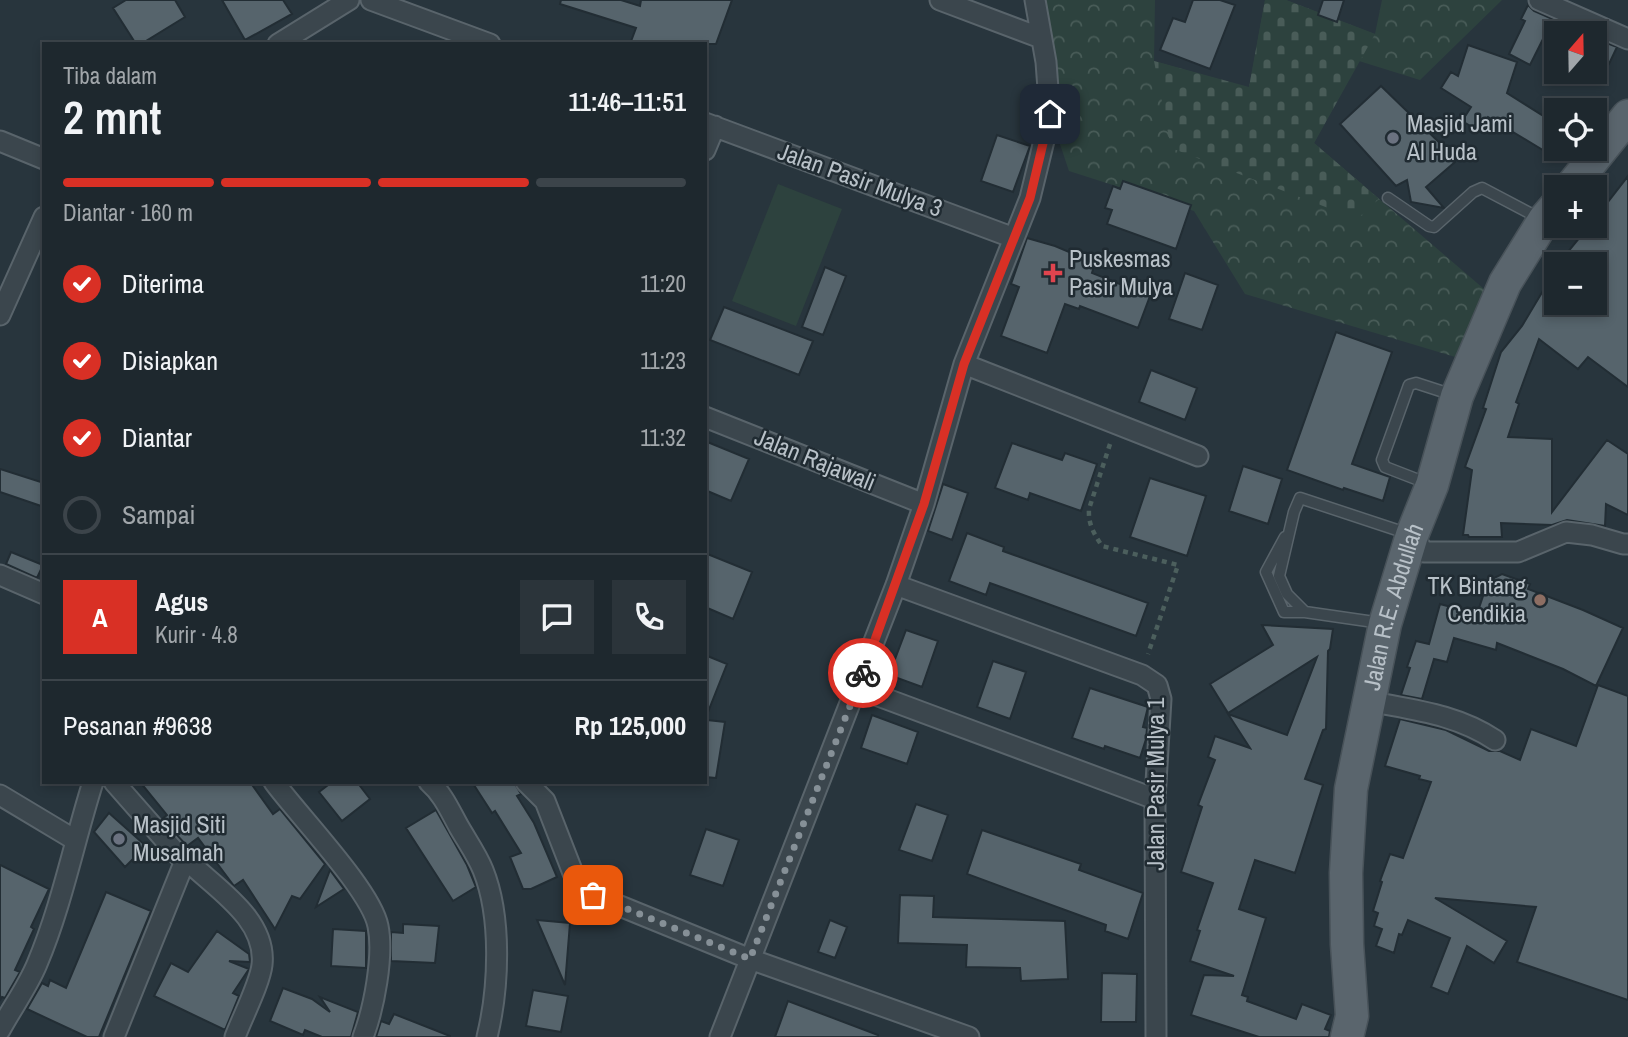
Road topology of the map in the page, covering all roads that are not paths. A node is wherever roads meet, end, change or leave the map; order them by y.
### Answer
1 (349, 0) edge
2 (371, 0) edge
3 (940, 0) edge
4 (1035, 0) edge
5 (1539, 0) edge
6 (1041, 38) junction
7 (1628, 39) edge
8 (281, 42) edge
9 (485, 42) edge
10 (1628, 116) edge
11 (710, 125) edge
12 (0, 141) edge
13 (42, 158) edge
14 (1581, 175) edge
15 (1388, 198) dead end
16 (1544, 211) edge
17 (1544, 222) edge
18 (41, 230) edge
19 (1014, 238) junction
20 (3, 302) edge
21 (964, 364) junction
22 (1457, 396) junction
23 (707, 418) edge
24 (1198, 456) dead end
25 (1432, 485) junction
26 (924, 504) junction
27 (1412, 535) junction
28 (1628, 544) edge
29 (0, 575) edge
30 (896, 585) junction
31 (42, 593) edge
32 (1385, 624) junction
33 (857, 688) junction
34 (1368, 701) junction
35 (1495, 740) dead end
36 (92, 784) edge
37 (116, 784) edge
38 (276, 784) edge
39 (431, 784) edge
40 (528, 784) edge
41 (0, 795) edge
42 (1155, 799) junction
43 (75, 840) junction
44 (186, 864) junction
45 (750, 959) junction
46 (0, 1030) edge
47 (114, 1037) edge
48 (234, 1037) edge
49 (363, 1037) edge
50 (487, 1037) edge
51 (720, 1037) edge
52 (969, 1037) edge
53 (1156, 1037) edge
54 (1347, 1037) edge

1 - 8 street
2 - 9 street
3 - 6 street
4 - 6 street
5 - 7 street
6 - 19 street
10 - 14 main road
11 - 19 street, Jalan Pasir Mulya 3
12 - 13 street
15 - 16 lane
17 - 22 main road, Jalan R.E. Abdullah
18 - 20 street
19 - 21 street
21 - 24 street
21 - 26 street
22 - 25 main road, Jalan R.E. Abdullah
22 - 25 lane
23 - 26 street, Jalan Rajawali
25 - 27 main road, Jalan R.E. Abdullah
26 - 30 street
27 - 28 street
27 - 32 main road, Jalan R.E. Abdullah
27 - 32 lane
29 - 31 street
30 - 33 street
30 - 42 street, Jalan Pasir Mulya 1
32 - 34 main road, Jalan R.E. Abdullah
33 - 42 street
33 - 45 street
34 - 35 street
34 - 54 main road, Jalan R.E. Abdullah
36 - 43 street
37 - 44 street
38 - 49 street
39 - 50 street
40 - 45 street
41 - 43 street
42 - 53 street, Jalan Pasir Mulya 1
43 - 46 street
44 - 47 street
44 - 48 street
45 - 51 street
45 - 52 street

